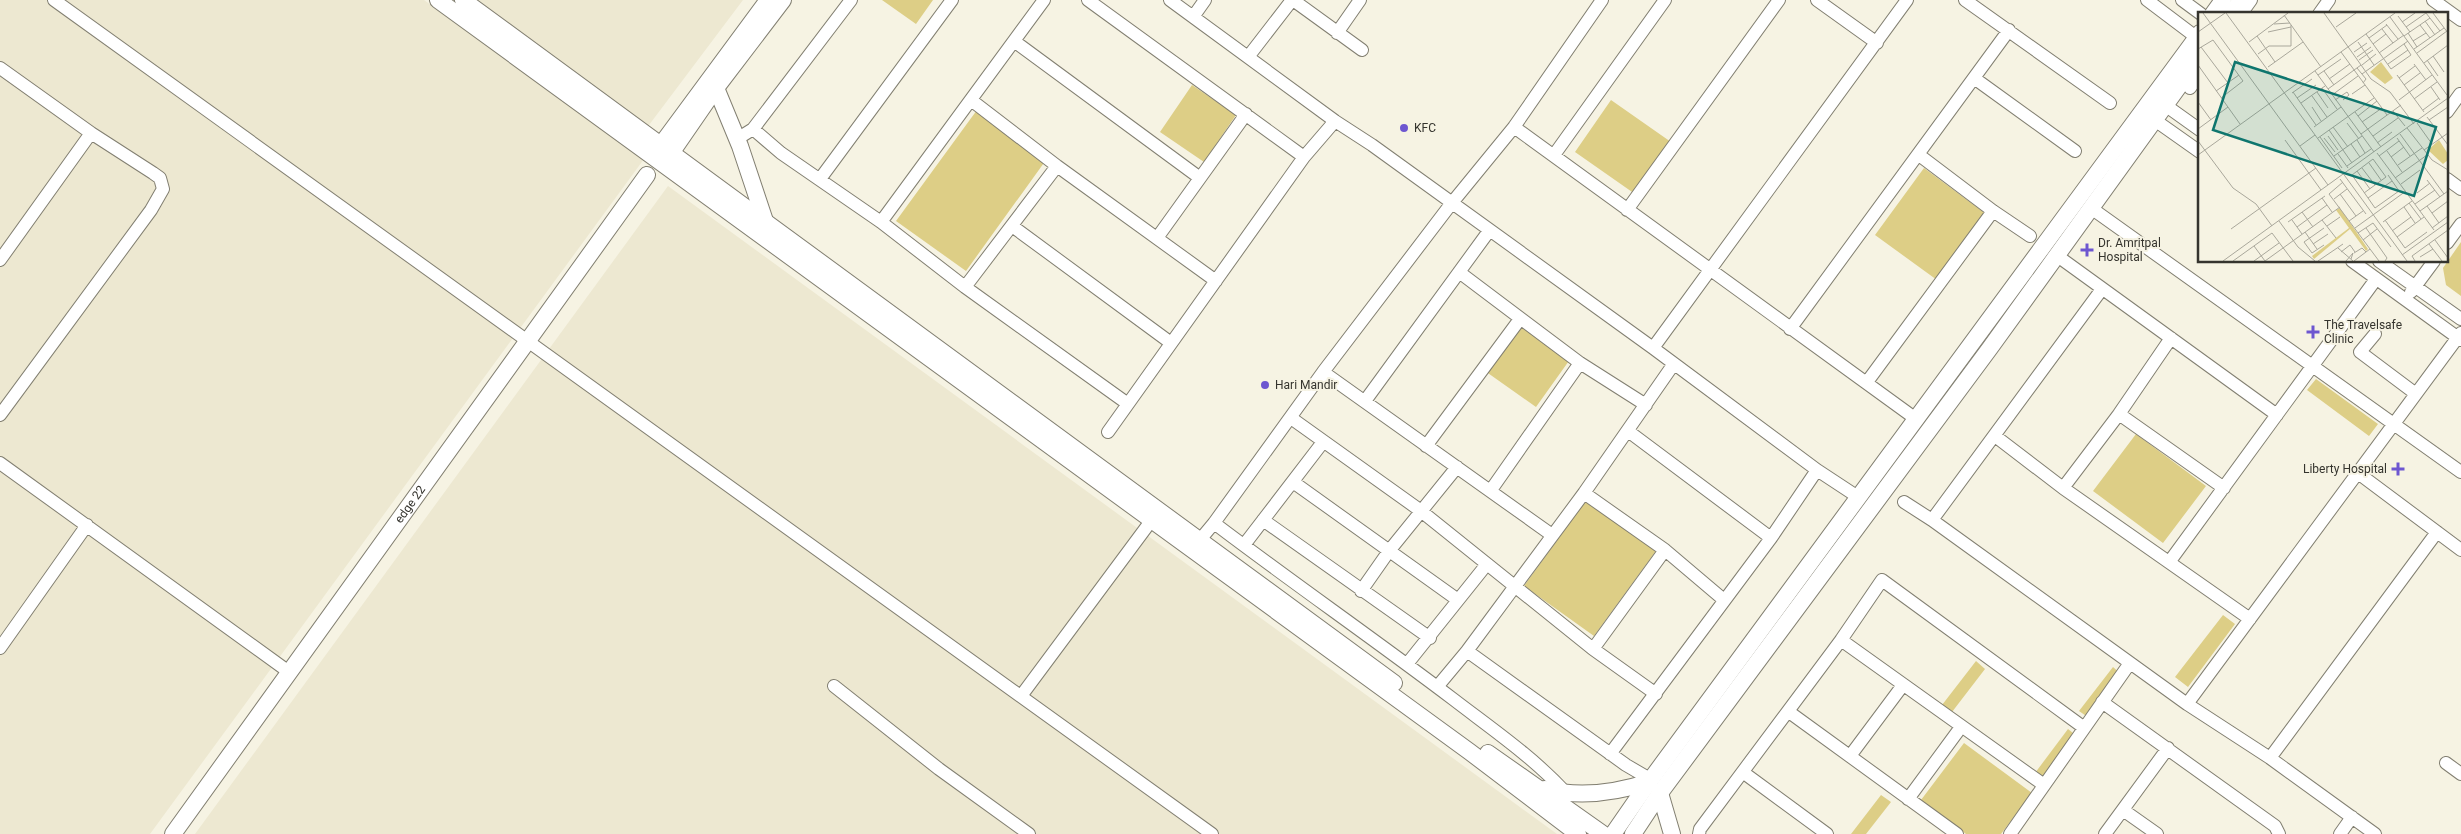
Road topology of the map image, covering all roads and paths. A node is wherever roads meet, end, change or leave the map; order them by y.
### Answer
1 (54, 0) edge
2 (438, 0) edge
3 (463, 0) edge
4 (768, 0) edge
5 (783, 0) edge
6 (851, 0) edge
7 (952, 0) edge
8 (1088, 0) edge
9 (1170, 0) edge
10 (1205, 0) edge
11 (1292, 0) edge
12 (1360, 0) edge
13 (1602, 0) edge
14 (1665, 0) edge
15 (1778, 0) edge
16 (1817, 0) edge
17 (1907, 0) edge
18 (1965, 0) edge
19 (2147, 0) edge
20 (2182, 0) edge
21 (2224, 0) edge
22 (2241, 0) edge
23 (2251, 0) edge
24 (2329, 0) edge
25 (2433, 0) edge
26 (1040, 1) edge
27 (2198, 12) edge
28 (2215, 12) edge
29 (2232, 12) edge
30 (2242, 12) edge
31 (2320, 12) edge
32 (1193, 17) junction
33 (2461, 20) edge
34 (2009, 30) junction
35 (1337, 32) junction
36 (2198, 36) edge
37 (2198, 39) edge
38 (1014, 41) junction
39 (1877, 42) junction
40 (1362, 50) dead end
41 (1248, 57) junction
42 (2198, 59) edge
43 (0, 68) edge
44 (2198, 77) edge
45 (1974, 78) junction
46 (716, 88) junction
47 (2190, 88) dead end
48 (2460, 94) edge
49 (971, 100) junction
50 (2160, 101) junction
51 (2110, 103) dead end
52 (2448, 111) edge
53 (1246, 114) junction
54 (2149, 116) junction
55 (1334, 121) junction
56 (1514, 127) junction
57 (753, 129) junction
58 (2198, 129) edge
59 (90, 133) junction
60 (737, 139) junction
61 (2075, 151) dead end
62 (2198, 151) edge
63 (662, 154) junction
64 (1554, 155) junction
65 (1919, 155) junction
66 (1304, 157) junction
67 (1057, 166) junction
68 (1200, 178) junction
69 (820, 179) junction
70 (2448, 180) edge
71 (2461, 189) edge
72 (1451, 204) junction
73 (2091, 208) junction
74 (1627, 210) junction
75 (1993, 211) junction
76 (765, 221) junction
77 (881, 222) junction
78 (2461, 224) edge
79 (1012, 226) junction
80 (1489, 231) junction
81 (2030, 236) dead end
82 (1157, 238) junction
83 (2448, 242) edge
84 (0, 260) edge
85 (2063, 260) dead end
86 (2353, 262) edge
87 (2381, 262) edge
88 (2433, 262) edge
89 (1709, 271) junction
90 (1459, 272) junction
91 (2376, 278) junction
92 (1216, 280) junction
93 (2415, 286) junction
94 (965, 287) junction
95 (2102, 289) junction
96 (2406, 300) junction
97 (1520, 320) junction
98 (2461, 320) edge
99 (1790, 329) junction
100 (2375, 334) dead end
101 (2460, 337) edge
102 (2170, 338) junction
103 (528, 341) junction
104 (1171, 343) junction
105 (1653, 348) junction
106 (1580, 363) junction
107 (1673, 365) junction
108 (2312, 367) junction
109 (1324, 372) junction
110 (1866, 382) junction
111 (2416, 394) junction
112 (1365, 401) junction
113 (1128, 404) junction
114 (1646, 406) junction
115 (2118, 414) junction
116 (0, 415) edge
117 (2277, 415) junction
118 (1291, 418) junction
119 (1916, 419) junction
120 (2394, 424) junction
121 (1628, 431) junction
122 (1108, 432) dead end
123 (1995, 436) junction
124 (1323, 442) junction
125 (1426, 446) junction
126 (0, 463) edge
127 (1457, 468) junction
128 (1817, 470) junction
129 (2461, 472) edge
130 (2358, 474) junction
131 (1293, 482) junction
132 (2063, 488) junction
133 (2224, 488) junction
134 (1491, 490) junction
135 (1584, 493) junction
136 (1858, 497) junction
137 (1904, 502) dead end
138 (1422, 511) junction
139 (1263, 520) junction
140 (1932, 520) junction
141 (1151, 521) junction
142 (1214, 523) junction
143 (87, 525) junction
144 (2437, 532) junction
145 (1552, 535) junction
146 (1771, 538) junction
147 (1195, 545) junction
148 (1244, 545) junction
149 (1665, 550) junction
150 (2461, 550) edge
151 (1390, 551) junction
152 (2170, 561) junction
153 (1487, 564) junction
154 (1514, 587) junction
155 (1361, 591) junction
156 (1458, 600) junction
157 (1724, 600) junction
158 (2250, 619) junction
159 (1430, 638) junction
160 (1841, 640) junction
161 (0, 648) edge
162 (1593, 649) junction
163 (1468, 651) junction
164 (2130, 662) junction
165 (1407, 664) junction
166 (289, 672) junction
167 (1903, 685) junction
168 (834, 686) dead end
169 (1438, 687) junction
170 (1656, 694) junction
171 (1021, 696) junction
172 (2102, 702) junction
173 (2187, 704) junction
174 (1789, 712) junction
175 (1961, 727) junction
176 (2083, 727) junction
177 (2168, 748) junction
178 (1610, 754) junction
179 (1850, 756) junction
180 (2270, 758) junction
181 (2446, 763) dead end
182 (1744, 773) junction
183 (2461, 774) edge
184 (1653, 785) junction
185 (2044, 785) junction
186 (1538, 788) junction
187 (1566, 793) junction
188 (1908, 799) junction
189 (2123, 810) junction
190 (2352, 817) junction
191 (173, 834) edge
192 (1030, 834) edge
193 (1212, 834) edge
194 (1578, 834) edge
195 (1603, 834) edge
196 (1614, 834) edge
197 (1633, 834) edge
198 (1672, 834) edge
199 (1699, 834) edge
200 (1827, 834) edge
201 (1957, 834) edge
202 (2010, 834) edge
203 (2105, 834) edge
204 (2157, 834) edge
205 (2279, 834) edge
206 (2340, 834) edge
207 (2375, 834) edge

1 - 103 street
2 - 63 main road
3 - 63 main road
4 - 63 main road
5 - 46 main road
6 - 57 street
7 - 69 street
8 - 53 street
9 - 32 street
10 - 32 street
11 - 35 street
11 - 41 street
12 - 35 street
13 - 56 street
14 - 64 street
15 - 74 street
16 - 39 street
17 - 39 street
18 - 34 street
19 - 36 street
20 - 27 street
21 - 28 main road
22 - 29 main road
23 - 30 street
24 - 31 street
25 - 33 street
26 - 38 street
32 - 41 street
34 - 45 street
34 - 51 street
35 - 40 street
37 - 50 main road
38 - 49 street
38 - 68 street
39 - 89 street
41 - 55 street
42 - 50 main road
43 - 59 street
44 - 47 street
45 - 61 street
45 - 65 street
46 - 60 main road
46 - 63 main road
48 - 52 street
49 - 67 street
49 - 77 street
50 - 54 main road
50 - 58 street
53 - 66 street
53 - 68 street
54 - 62 street
54 - 73 main road
54 - 119 main road
55 - 66 street
55 - 72 street
56 - 64 street
56 - 72 street
57 - 60 street
57 - 69 street
59 - 84 street
59 - 116 street
60 - 76 main road
63 - 76 main road
63 - 103 main road, edge 22
63 - 141 main road
64 - 74 street
65 - 75 street
65 - 99 street
66 - 92 street
67 - 79 street
67 - 82 street
68 - 82 street
69 - 77 street
70 - 71 street
72 - 80 street
72 - 109 street
73 - 108 street
73 - 184 main road
74 - 89 street
75 - 81 street
75 - 110 street
76 - 147 main road
77 - 94 street
78 - 83 street
79 - 94 street
79 - 104 street
80 - 90 street
80 - 105 street
82 - 92 street
85 - 95 street
86 - 91 street
87 - 93 street
88 - 93 street
89 - 99 street
89 - 105 street
90 - 97 street
90 - 112 street
91 - 96 street
91 - 108 street
92 - 104 street
93 - 96 street
93 - 98 street
94 - 113 street
95 - 102 street
95 - 123 street
96 - 101 street
97 - 106 street
97 - 125 street
99 - 110 street
100 - 111 street
101 - 111 street
102 - 115 street
102 - 117 street
103 - 166 main road, edge 22
103 - 171 street
104 - 113 street
105 - 107 street
106 - 114 street
106 - 134 street
107 - 114 street
107 - 128 street
108 - 117 street
108 - 120 street
109 - 112 street
109 - 118 street
110 - 119 street
111 - 120 street
112 - 125 street
113 - 122 street
114 - 121 street
115 - 132 street
115 - 133 street
117 - 133 street
118 - 124 street
118 - 142 street
119 - 136 main road
120 - 129 street
120 - 130 street
121 - 135 street
121 - 146 street
123 - 132 street
123 - 140 street
124 - 131 street
124 - 138 street
125 - 127 street
126 - 143 street
127 - 134 street
127 - 138 street
128 - 136 street
128 - 146 street
130 - 144 street
130 - 158 street
131 - 139 street
131 - 151 street
132 - 152 street
133 - 152 street
134 - 145 street
135 - 145 street
135 - 149 street
136 - 184 main road
137 - 140 street
138 - 151 street
138 - 153 street
139 - 148 street
139 - 155 street
140 - 164 street
141 - 147 main road
141 - 171 street
142 - 147 street
142 - 148 street
143 - 161 street
143 - 166 street
144 - 150 street
144 - 180 street
145 - 154 street
146 - 157 street
147 - 186 main road
147 - 194 main road
148 - 165 street
149 - 157 street
149 - 162 street
151 - 155 street
151 - 156 street
152 - 158 street
153 - 154 street
153 - 156 street
154 - 162 street
154 - 163 street
155 - 159 street
156 - 159 street
157 - 170 street
158 - 173 street
159 - 165 street
160 - 167 street
160 - 174 street
160 - 176 street
162 - 170 street
163 - 169 street
163 - 178 street
164 - 172 street
164 - 173 street
165 - 169 street
166 - 191 main road, edge 22
167 - 175 street
167 - 179 street
168 - 192 street
169 - 187 street
170 - 178 street
171 - 193 street
172 - 176 street
172 - 177 street
173 - 180 street
174 - 179 street
174 - 182 street
175 - 185 street
175 - 188 street
176 - 185 street
177 - 189 street
177 - 205 street
178 - 184 street
179 - 188 street
180 - 190 street
181 - 183 street
182 - 199 street
182 - 200 street
184 - 187 main road
184 - 196 main road
184 - 197 main road
184 - 198 main road
185 - 202 street
186 - 187 main road
186 - 195 main road
188 - 201 street
189 - 203 street
189 - 204 street
190 - 206 street
190 - 207 street

